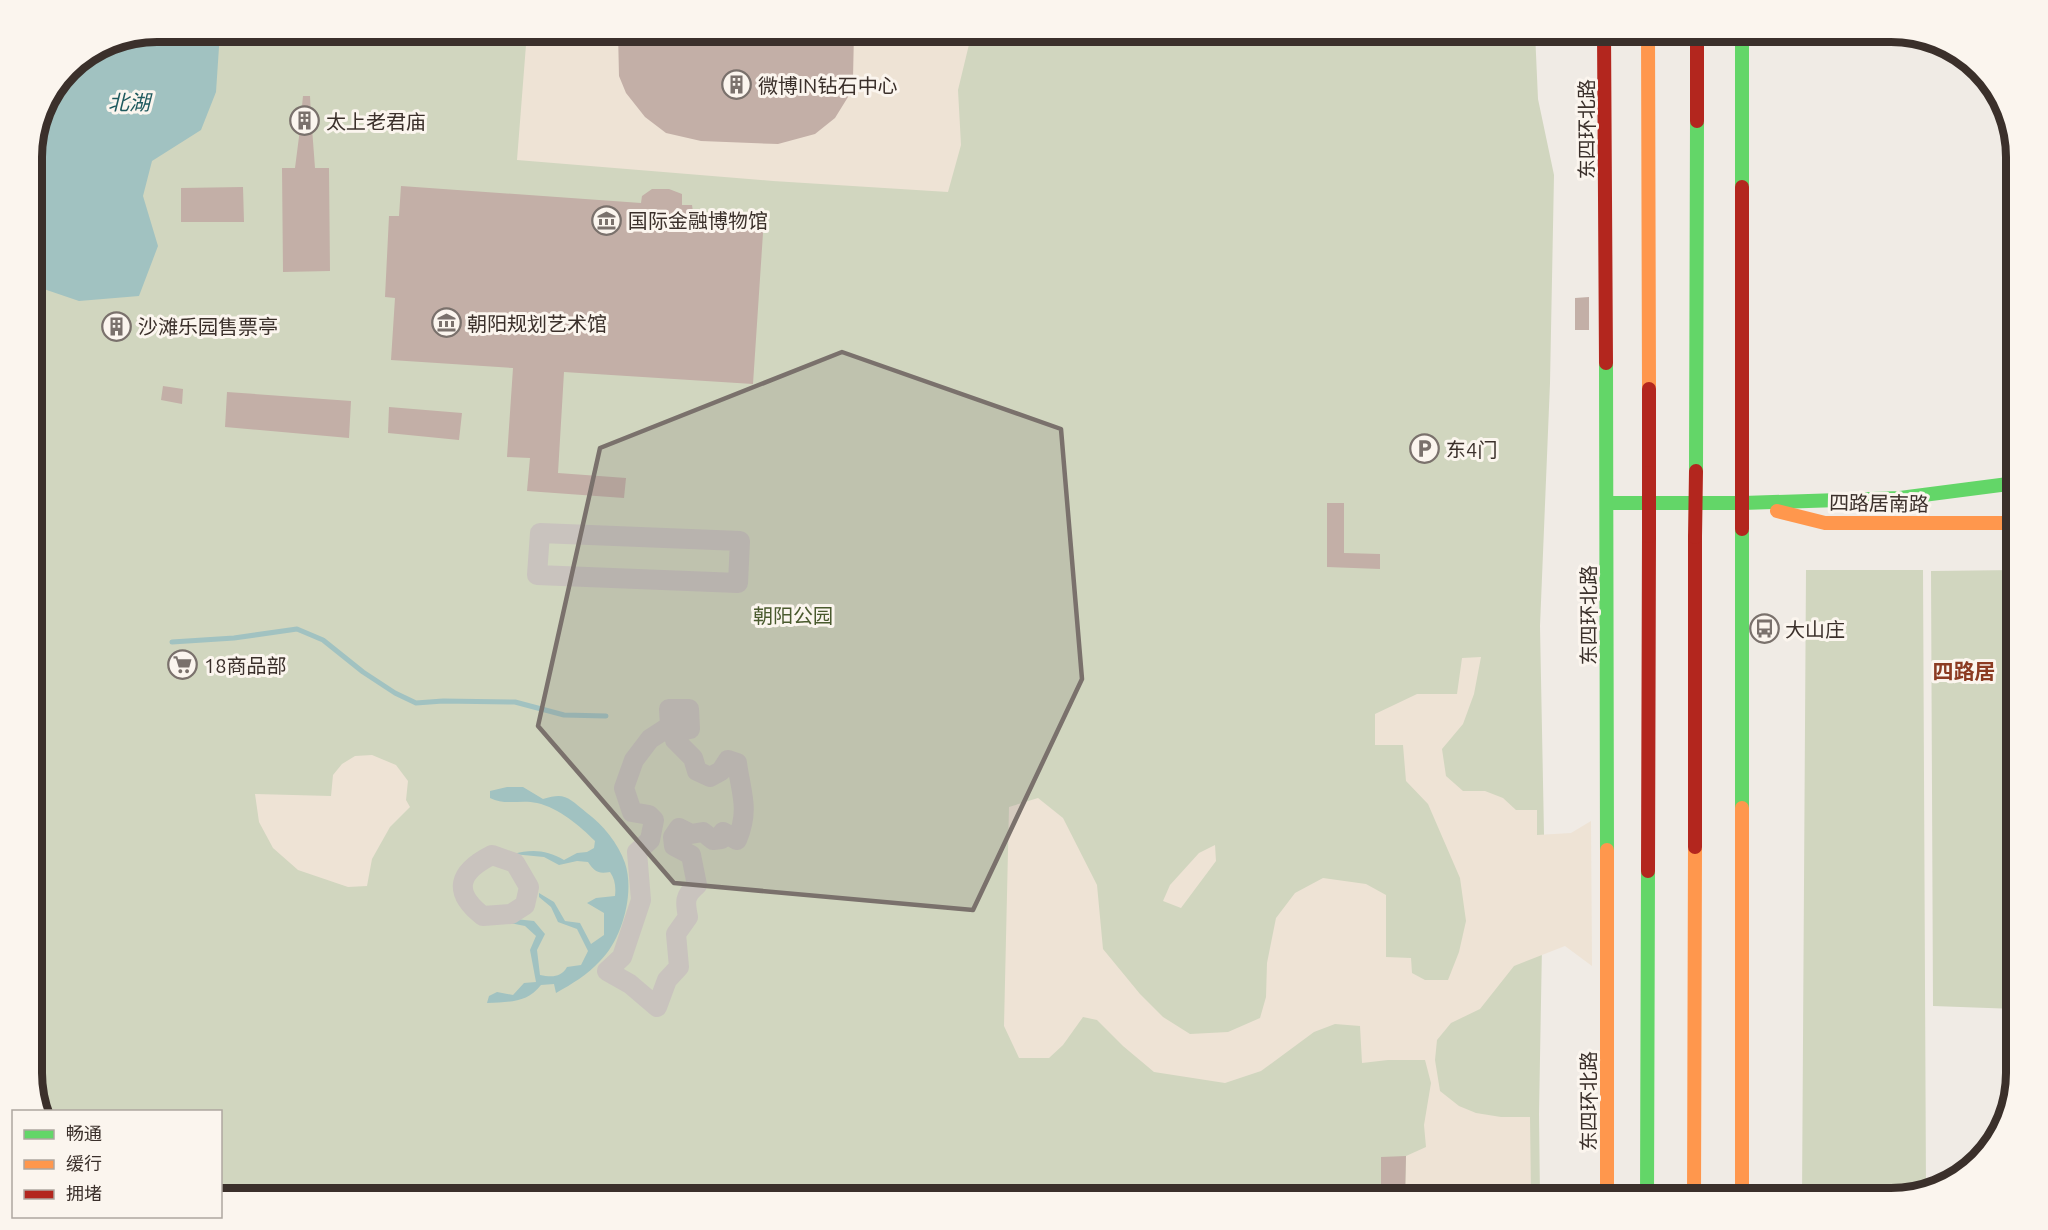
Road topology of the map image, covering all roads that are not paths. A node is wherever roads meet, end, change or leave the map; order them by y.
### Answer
1 (1604, 42) edge
2 (1648, 42) edge
3 (1696, 42) edge
4 (1742, 42) edge
5 (2006, 484) edge
6 (1607, 503) junction
7 (1743, 503) junction
8 (2006, 523) edge
9 (540, 533) joint
10 (679, 828) joint
11 (1607, 1188) edge
12 (1647, 1188) edge
13 (1694, 1188) edge
14 (1742, 1188) edge

1 - 6 main road, 东四环北路
2 - 12 main road, bridge
3 - 13 main road, bridge
4 - 7 main road
5 - 7 main road
6 - 7 main road
6 - 11 main road, 东四环北路
7 - 8 main road, 四路居南路
7 - 14 main road
9 - 9 street
10 - 10 street

